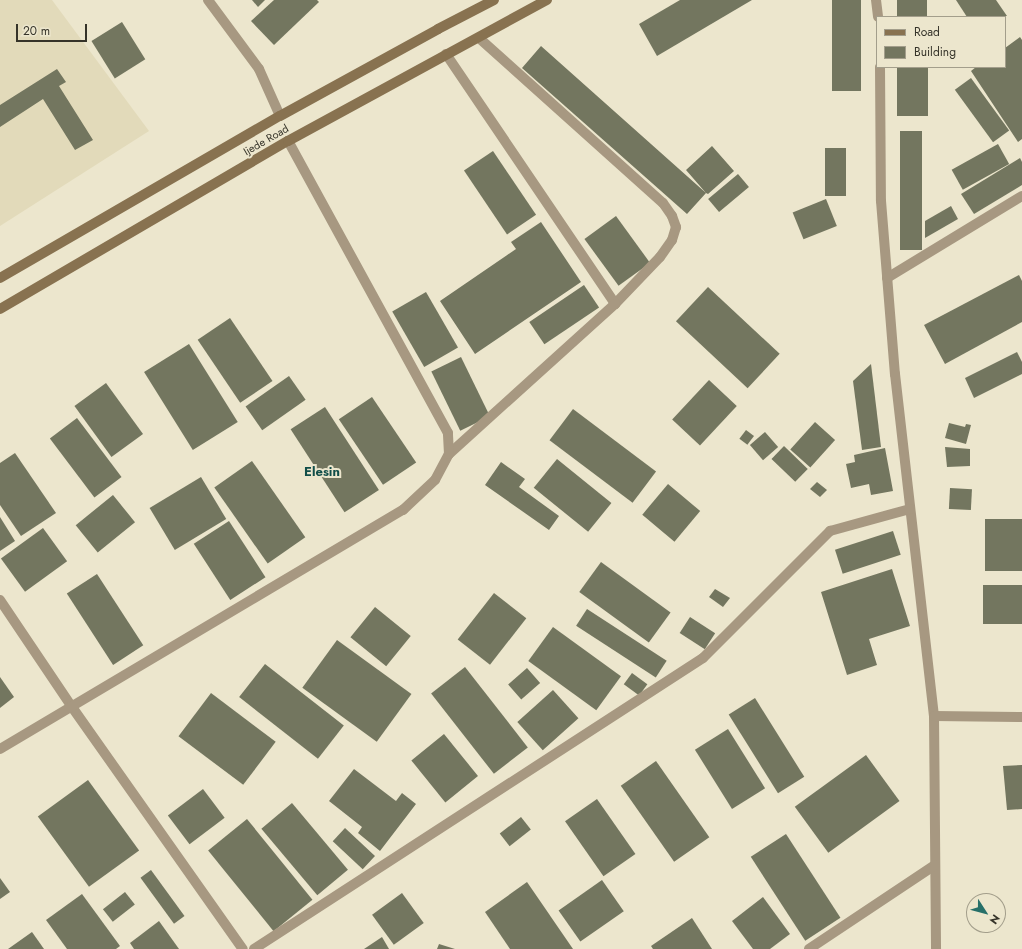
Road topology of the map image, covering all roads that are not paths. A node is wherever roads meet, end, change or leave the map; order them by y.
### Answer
1 (208, 0) edge
2 (494, 0) edge
3 (547, 0) edge
4 (876, 0) edge
5 (878, 16) edge
6 (479, 38) junction
7 (446, 54) junction
8 (880, 68) edge
9 (280, 116) junction
10 (288, 141) junction
11 (1022, 196) edge
12 (0, 278) edge
13 (887, 278) junction
14 (615, 304) junction
15 (0, 308) edge
16 (449, 454) junction
17 (910, 509) junction
18 (0, 600) edge
19 (72, 707) junction
20 (934, 716) junction
21 (1022, 717) edge
22 (0, 749) edge
23 (935, 866) junction
24 (243, 949) edge
25 (254, 949) edge
26 (809, 949) edge
27 (936, 949) edge

1 - 9 street
2 - 9 main road, Ijede Road
3 - 6 main road, Ijede Road
4 - 5 street
6 - 7 main road, Ijede Road
6 - 14 street
7 - 10 main road, Ijede Road
7 - 14 street
8 - 13 street
9 - 12 main road, Ijede Road
10 - 15 main road, Ijede Road
10 - 16 street
11 - 13 street
13 - 17 street
14 - 16 street
16 - 19 street
17 - 20 street
17 - 25 street
18 - 19 street
19 - 22 street
19 - 24 street
20 - 21 street
20 - 23 street
23 - 26 street
23 - 27 street

